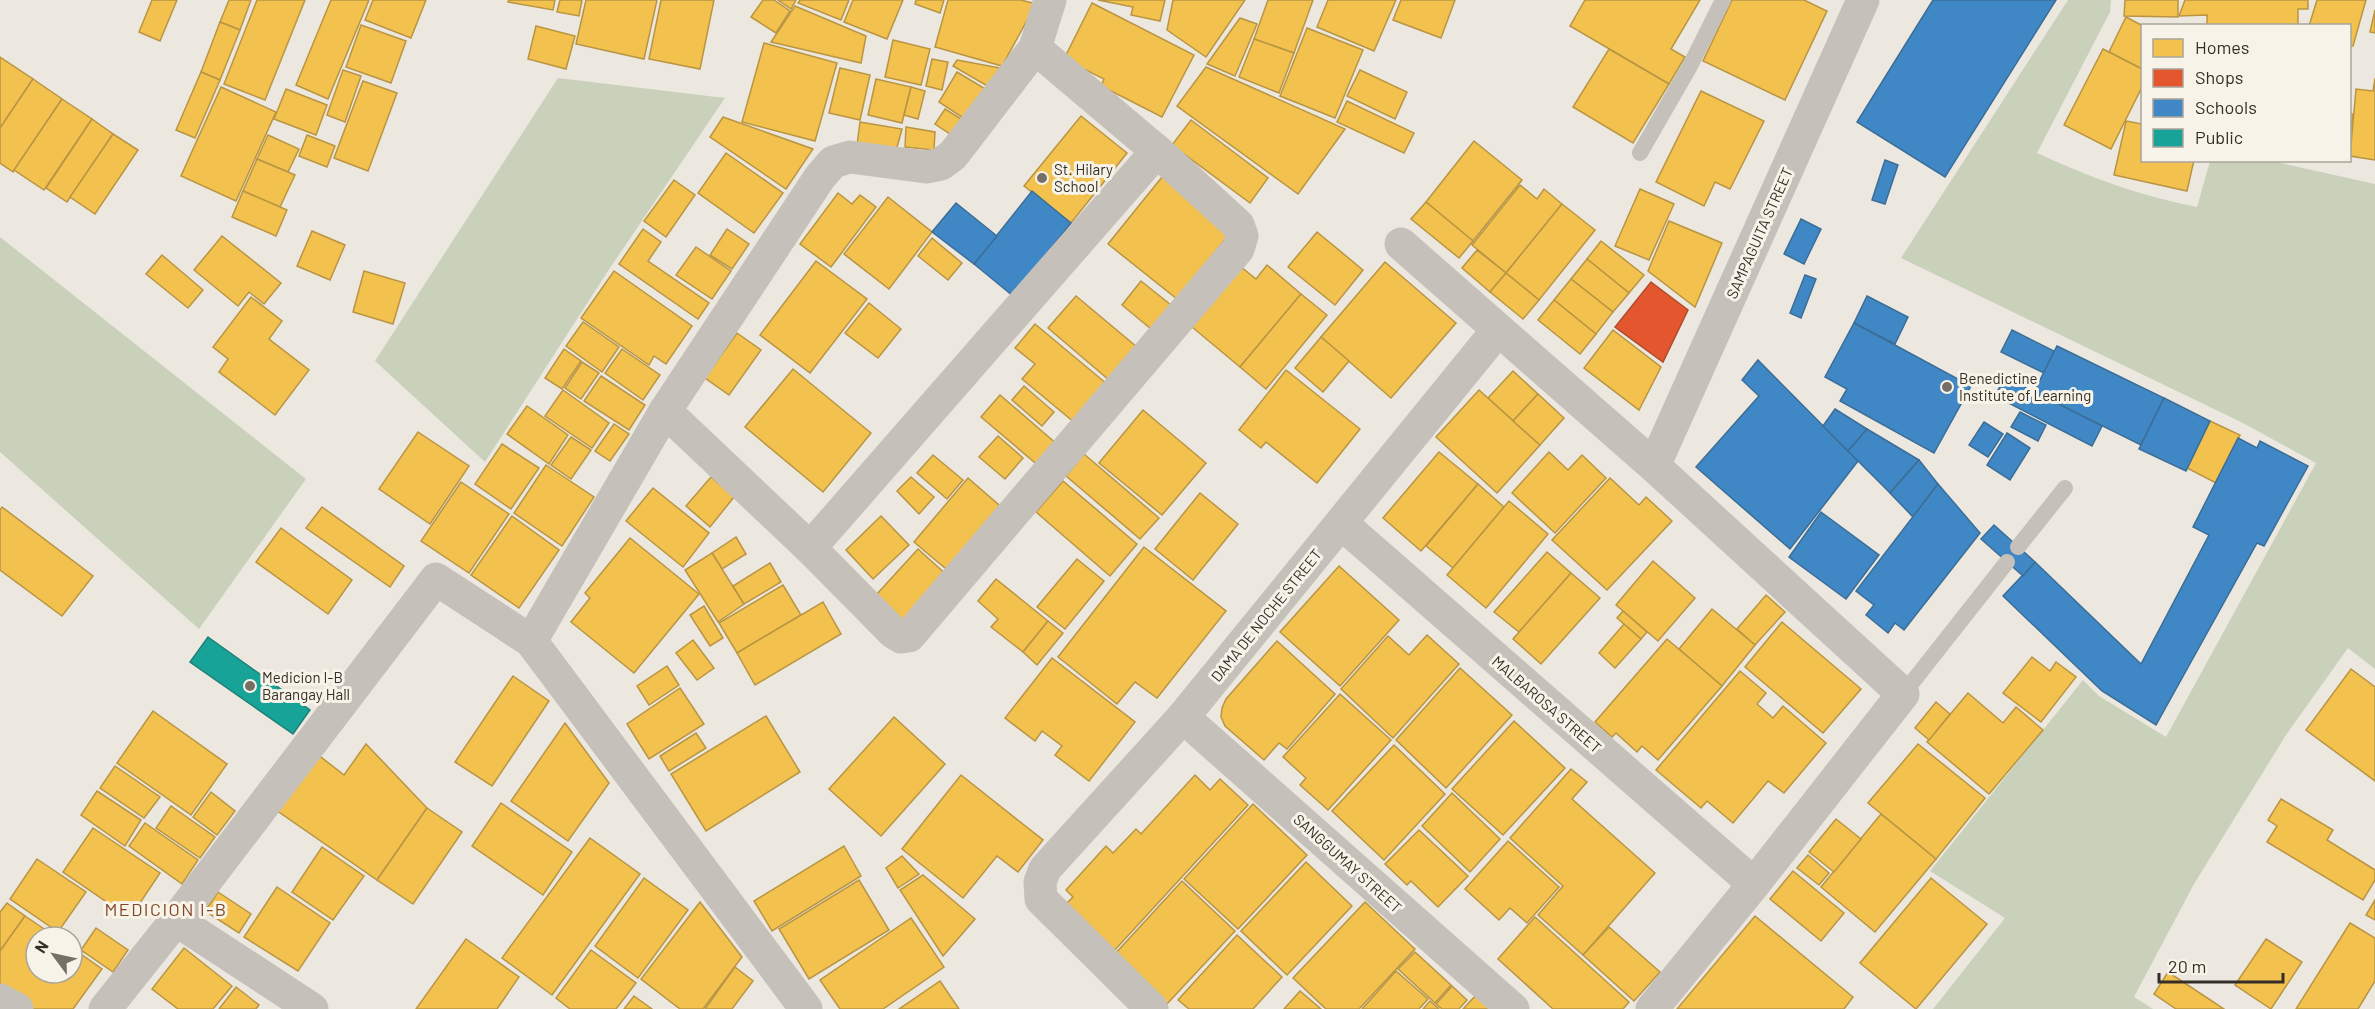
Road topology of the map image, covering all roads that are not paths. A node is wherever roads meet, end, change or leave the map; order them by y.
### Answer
1 (1050, 0) edge
2 (1723, 0) edge
3 (1863, 0) edge
4 (1035, 48) junction
5 (1157, 152) junction
6 (1640, 153) dead end
7 (1401, 244) dead end
8 (1497, 330) junction
9 (665, 411) junction
10 (1654, 466) junction
11 (2065, 488) dead end
12 (1341, 523) junction
13 (810, 548) junction
14 (2018, 548) dead end
15 (2007, 562) dead end
16 (531, 640) junction
17 (1903, 694) junction
18 (1183, 717) junction
19 (1754, 884) junction
20 (176, 920) junction
21 (0, 1000) edge
22 (17, 1009) edge
23 (105, 1009) edge
24 (312, 1009) edge
25 (806, 1009) edge
26 (1152, 1009) edge
27 (1513, 1009) edge
28 (1652, 1009) edge

1 - 4 street
2 - 6 lane
3 - 10 street, SAMPAGUITA STREET
4 - 5 street
4 - 9 street
5 - 13 street
5 - 13 street
7 - 8 street
8 - 10 street
8 - 12 street, DAMA DE NOCHE STREET
9 - 13 street
9 - 16 street
10 - 17 street
11 - 14 lane
12 - 18 street, DAMA DE NOCHE STREET
12 - 19 street, MALBAROSA STREET
15 - 17 lane
16 - 20 street
16 - 25 street
17 - 19 street
18 - 26 street, DAMA DE NOCHE STREET
18 - 27 street, SANGGUMAY STREET
19 - 28 street
20 - 23 street
20 - 24 street
21 - 22 street

